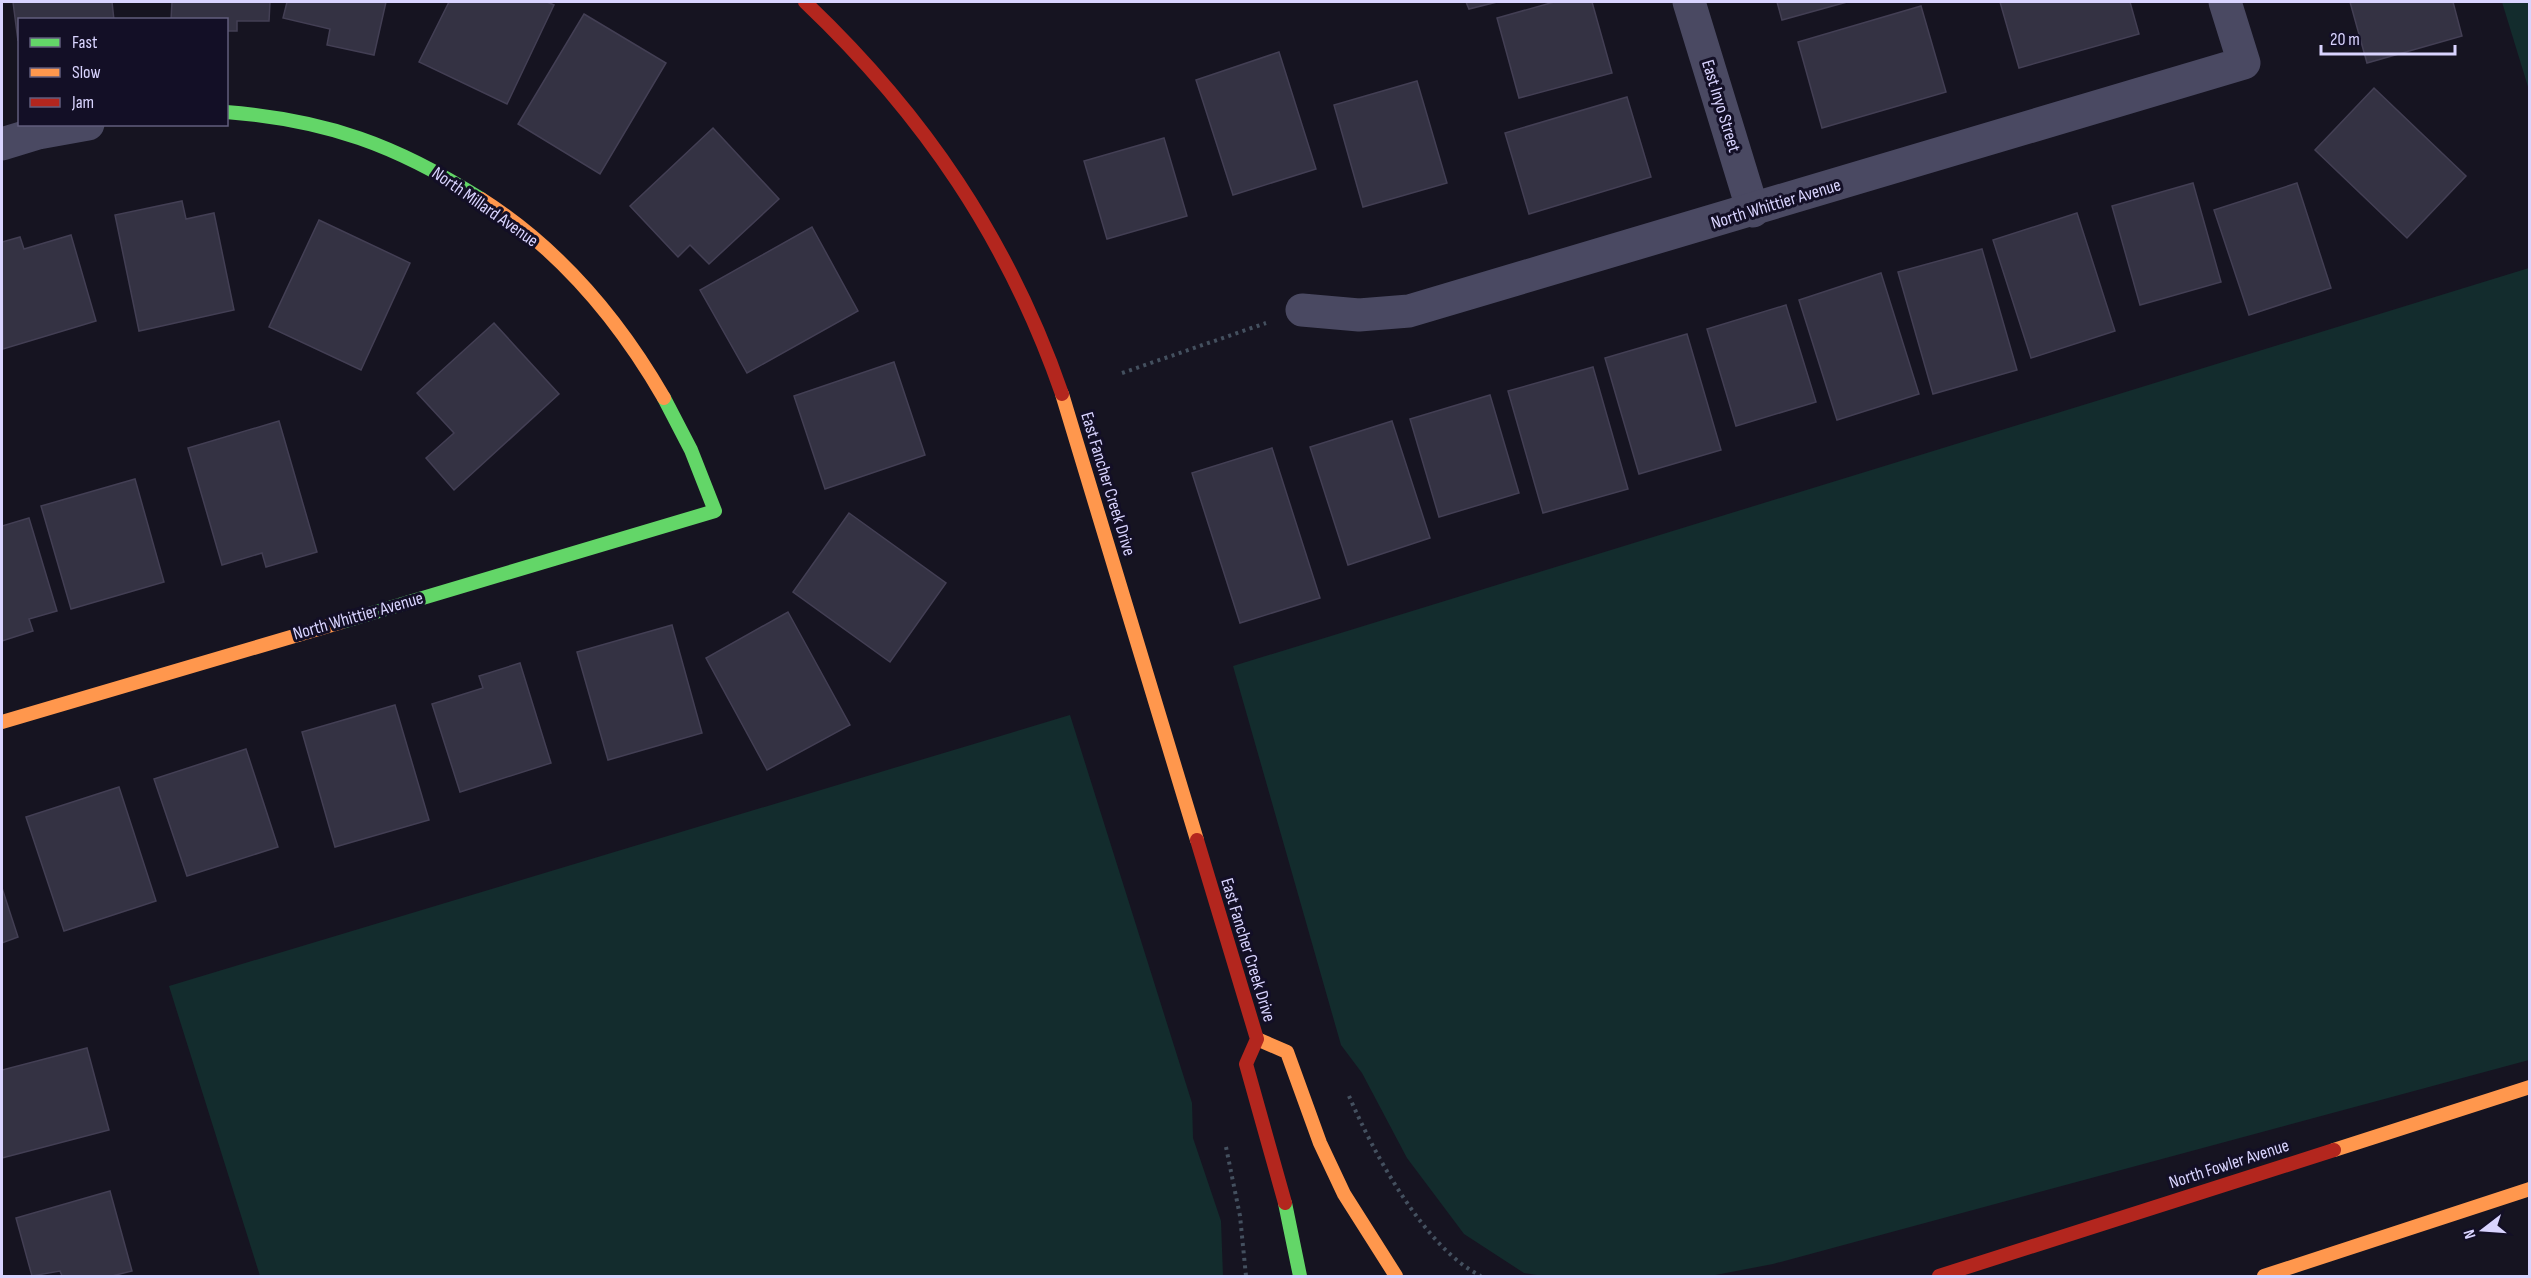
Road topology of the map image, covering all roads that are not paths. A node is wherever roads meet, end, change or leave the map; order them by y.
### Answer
1 (805, 2) edge
2 (1689, 2) edge
3 (2225, 2) edge
4 (228, 112) edge
5 (77, 126) edge
6 (2, 144) edge
7 (1753, 211) junction
8 (1302, 310) road end
9 (715, 511) joint
10 (2, 722) edge
11 (1257, 1039) junction
12 (2529, 1087) edge
13 (2529, 1189) edge
14 (1300, 1276) edge
15 (1396, 1276) edge
16 (1939, 1276) edge
17 (2264, 1276) edge

1 - 11 street, East Fancher Creek Drive
2 - 7 street, East Inyo Street
3 - 7 street, North Whittier Avenue
4 - 9 street, North Millard Avenue
5 - 6 street
7 - 8 street, North Whittier Avenue
9 - 10 street, North Whittier Avenue
11 - 14 street, East Fancher Creek Drive
11 - 15 street, East Fancher Creek Drive
12 - 16 street, North Fowler Avenue
13 - 17 street

